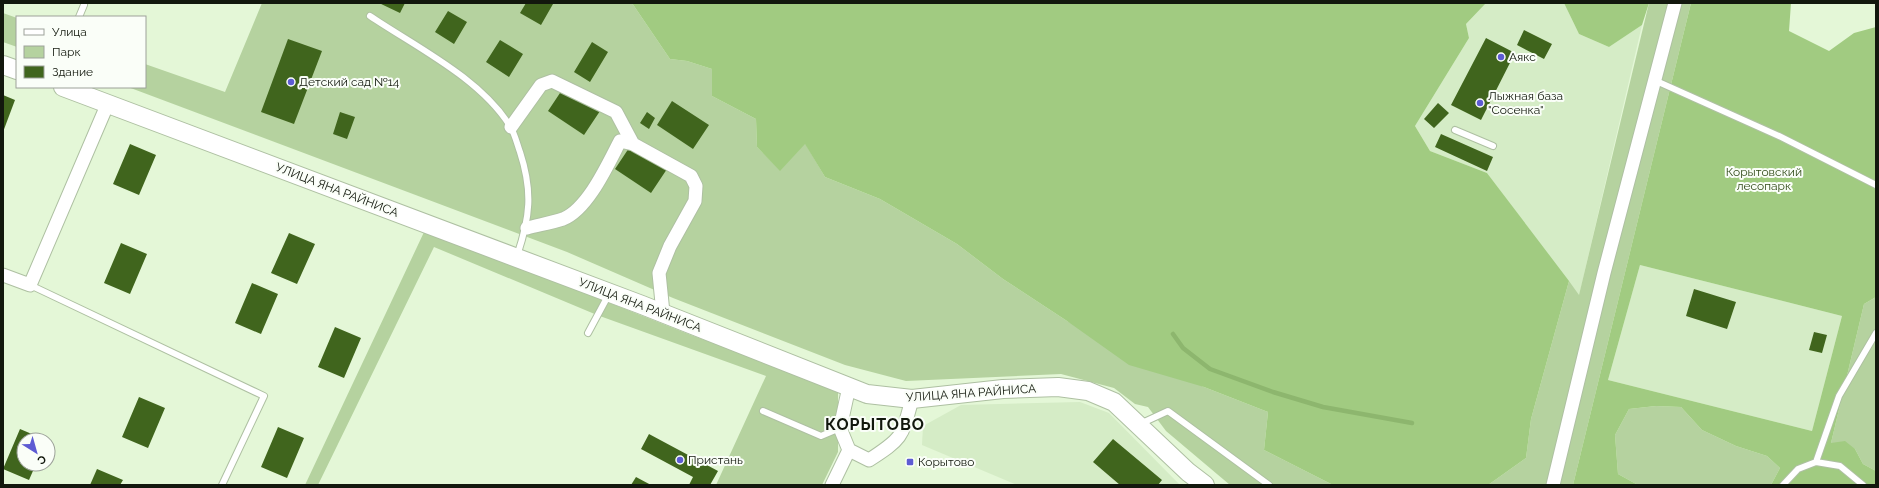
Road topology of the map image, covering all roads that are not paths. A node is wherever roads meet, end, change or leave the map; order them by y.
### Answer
1 (1675, 3) edge
2 (84, 5) dead end
3 (79, 16) edge
4 (370, 16) dead end
5 (3, 65) edge
6 (16, 70) edge
7 (1654, 80) junction
8 (66, 88) edge
9 (108, 103) junction
10 (511, 127) junction
11 (1455, 130) dead end
12 (633, 144) junction
13 (1493, 146) dead end
14 (1876, 185) edge
15 (527, 228) junction
16 (517, 258) junction
17 (3, 275) edge
18 (30, 285) junction
19 (610, 293) junction
20 (663, 313) junction
21 (588, 333) dead end
22 (1876, 333) edge
23 (849, 387) junction
24 (912, 399) junction
25 (763, 411) dead end
26 (1138, 425) junction
27 (840, 428) junction
28 (849, 450) junction
29 (1816, 462) junction
30 (222, 485) edge
31 (832, 485) edge
32 (1205, 485) edge
33 (1269, 485) edge
34 (1553, 485) edge
35 (1782, 485) edge
36 (1863, 485) edge

1 - 7 street
2 - 3 lane
4 - 10 lane
5 - 6 street
7 - 14 lane
7 - 34 street
8 - 9 street, УЛИЦА ЯНА РАЙНИСА
9 - 16 street, УЛИЦА ЯНА РАЙНИСА
9 - 18 street
10 - 12 street
10 - 15 lane
11 - 13 lane
12 - 15 street
12 - 20 street
15 - 16 lane
16 - 19 street, УЛИЦА ЯНА РАЙНИСА
17 - 18 street
18 - 30 lane
19 - 20 street, УЛИЦА ЯНА РАЙНИСА
19 - 21 lane
20 - 23 street, УЛИЦА ЯНА РАЙНИСА
22 - 29 lane
23 - 24 street, УЛИЦА ЯНА РАЙНИСА
23 - 27 street
24 - 26 street, УЛИЦА ЯНА РАЙНИСА
24 - 28 street
25 - 27 lane
26 - 32 street, УЛИЦА ЯНА РАЙНИСА
26 - 33 lane
27 - 28 street
28 - 31 street
29 - 35 lane
29 - 36 lane

